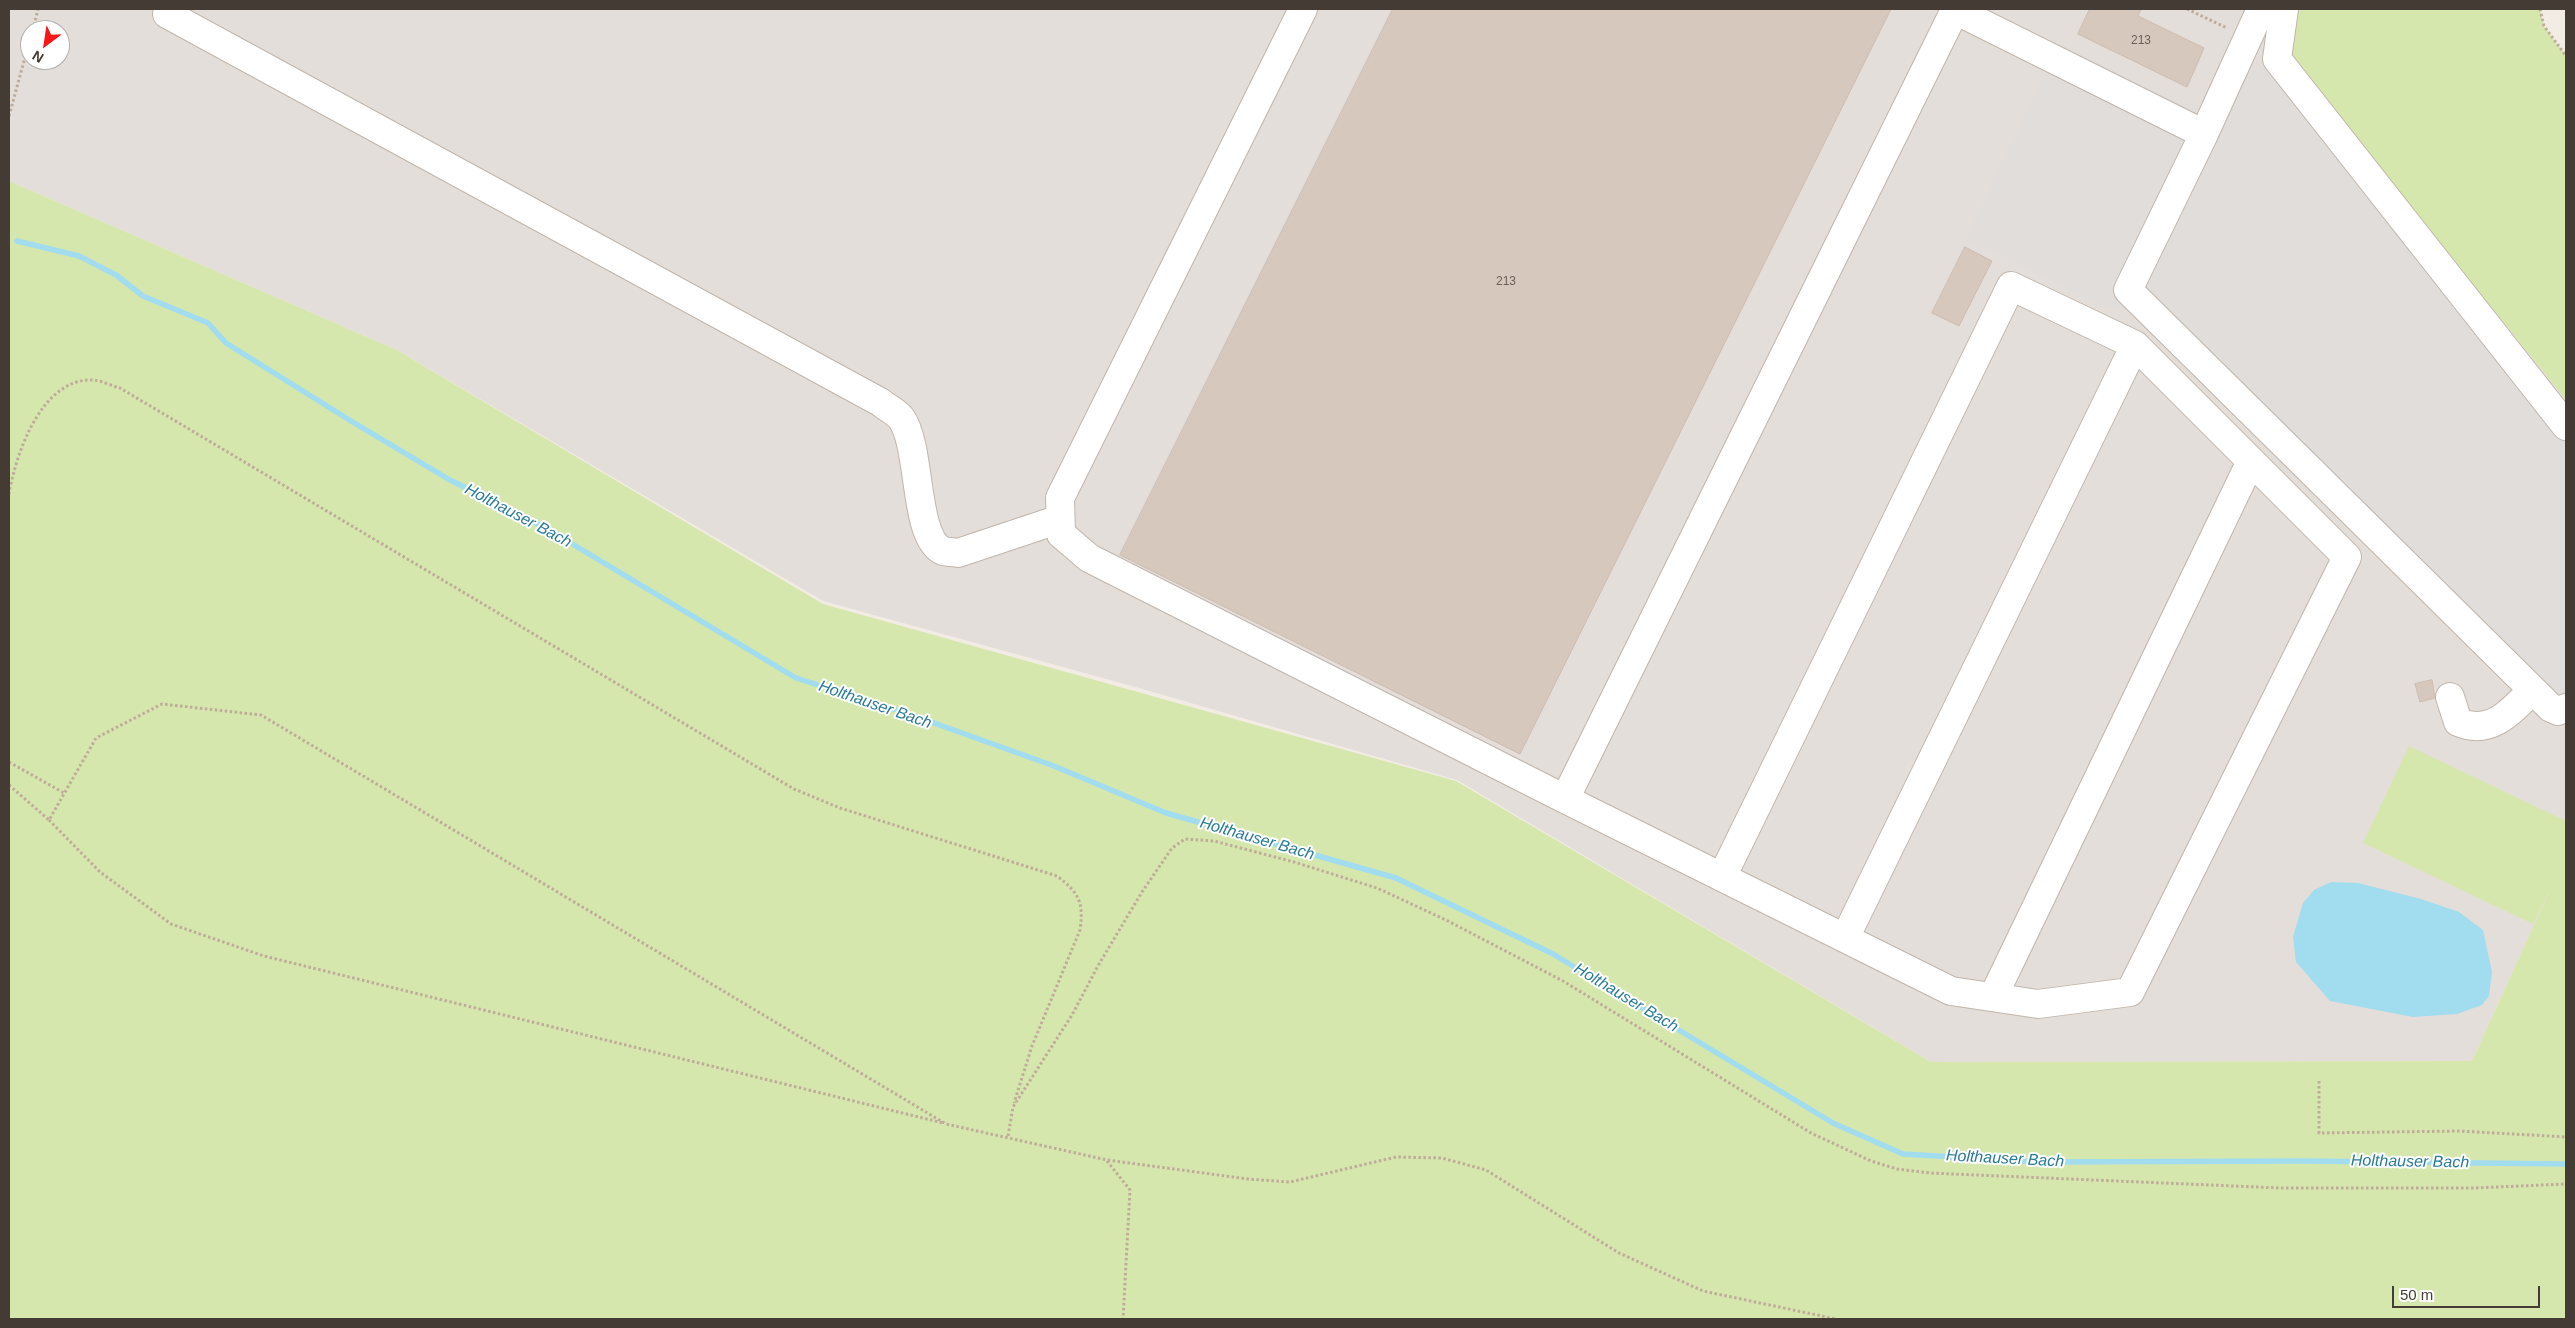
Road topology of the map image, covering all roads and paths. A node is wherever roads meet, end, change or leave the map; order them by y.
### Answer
1 (1303, 9) edge
2 (2187, 9) edge
3 (2261, 9) edge
4 (2284, 9) edge
5 (2540, 9) edge
6 (167, 14) dead end
7 (2247, 38) junction
8 (2566, 56) edge
9 (22, 70) edge
10 (9, 116) edge
11 (2204, 134) junction
12 (2135, 345) junction
13 (2566, 426) edge
14 (2251, 461) junction
15 (9, 494) edge
16 (1060, 519) junction
17 (2532, 690) junction
18 (2450, 697) dead end
19 (2566, 708) edge
20 (9, 762) edge
21 (9, 785) edge
22 (64, 793) junction
23 (1565, 799) junction
24 (49, 820) junction
25 (1722, 877) junction
26 (1845, 938) junction
27 (1993, 997) junction
28 (2319, 1081) dead end
29 (1013, 1107) junction
30 (946, 1124) junction
31 (1008, 1136) junction
32 (2566, 1137) edge
33 (1107, 1160) junction
34 (2566, 1184) edge
35 (1123, 1319) edge
36 (1836, 1319) edge

1 - 16 lane
2 - 7 path
3 - 7 lane
4 - 13 lane
5 - 8 path
6 - 16 lane
7 - 11 lane
9 - 10 path
11 - 17 lane
11 - 23 lane
12 - 14 lane
12 - 25 lane
12 - 26 lane
14 - 27 lane
14 - 27 lane
15 - 29 path
16 - 23 lane
17 - 18 lane
17 - 19 lane
20 - 22 path
21 - 24 path
22 - 24 path
22 - 30 path
23 - 25 lane
24 - 30 path
25 - 26 lane
26 - 27 lane
28 - 32 path
29 - 31 path
29 - 34 path
30 - 31 path
31 - 33 path
33 - 35 path
33 - 36 path

